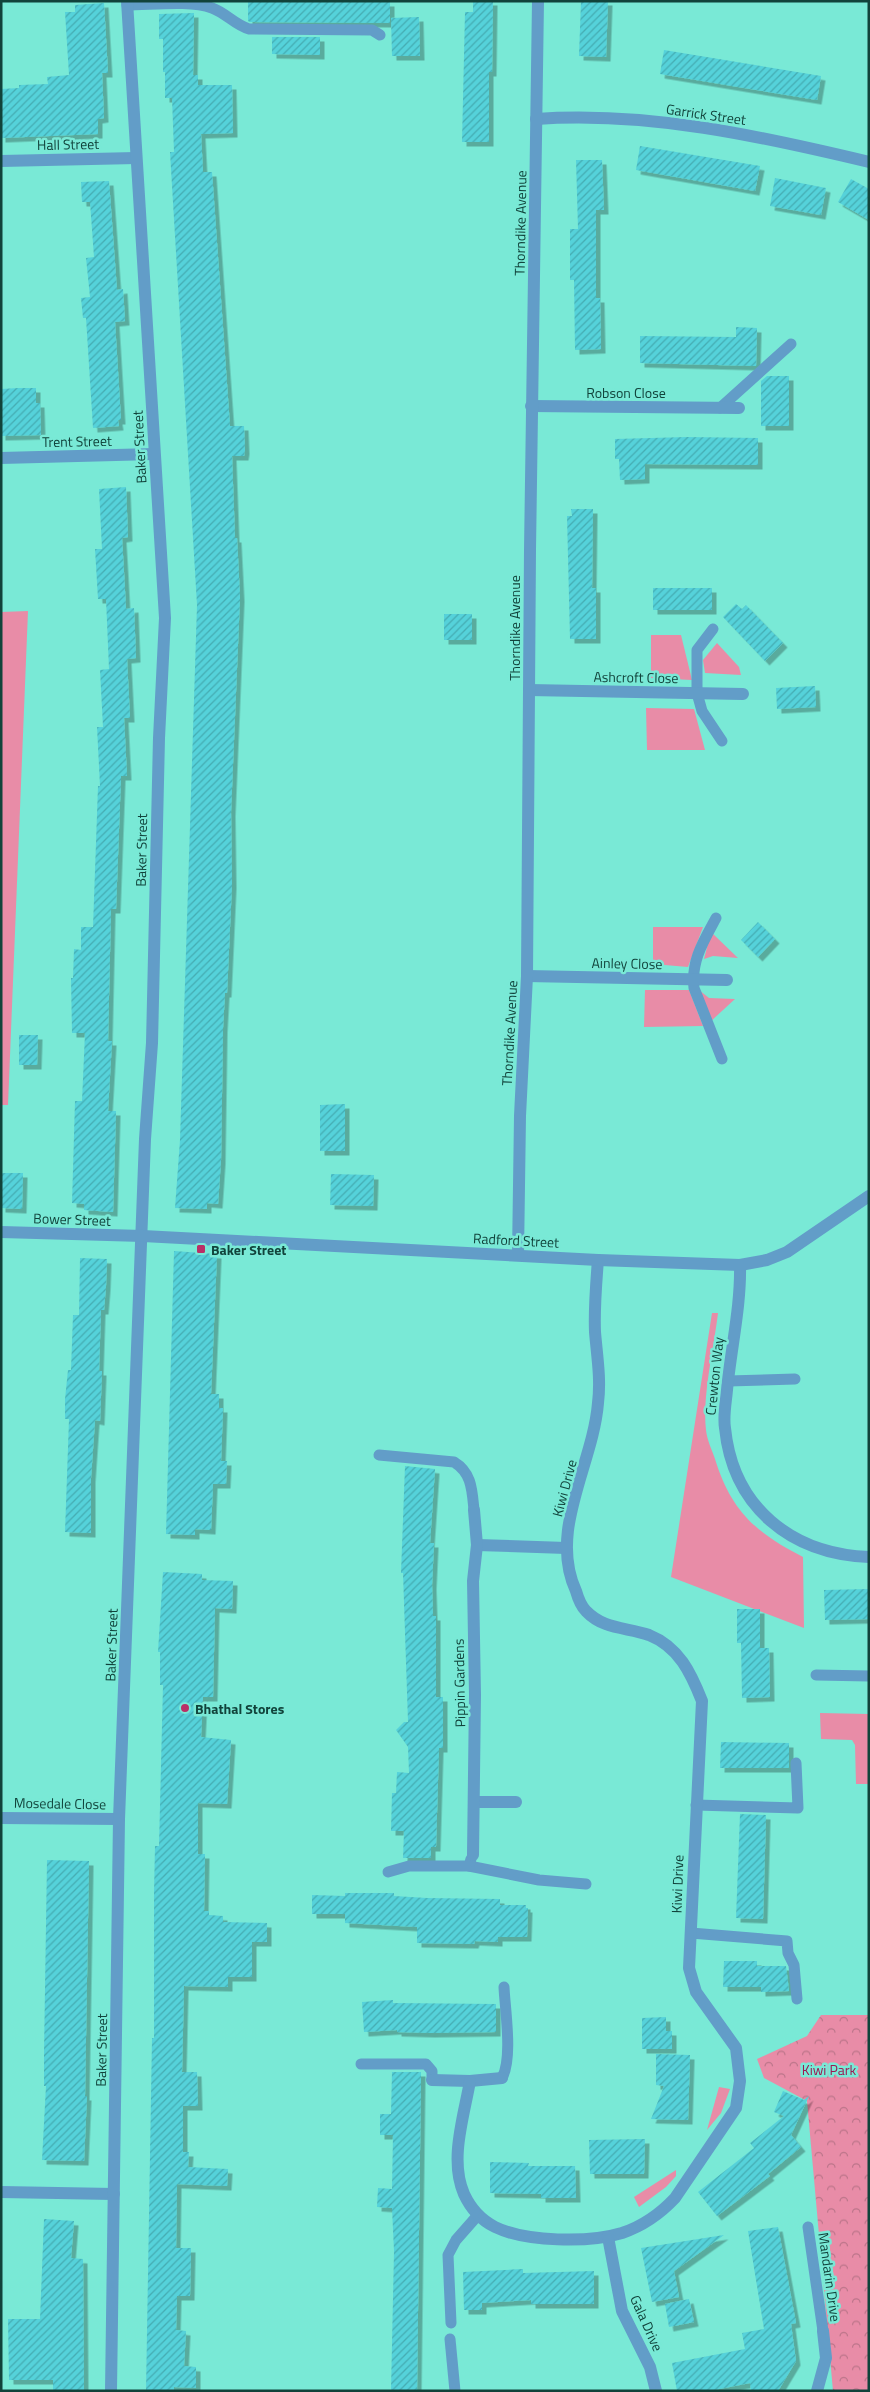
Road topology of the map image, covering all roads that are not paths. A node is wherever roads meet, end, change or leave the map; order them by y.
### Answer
1 (538, 1) edge
2 (127, 3) edge
3 (380, 35) dead end
4 (536, 118) junction
5 (136, 158) junction
6 (1, 161) edge
7 (869, 162) edge
8 (792, 344) dead end
9 (531, 406) junction
10 (720, 408) junction
11 (739, 408) dead end
12 (154, 454) junction
13 (1, 458) edge
14 (713, 629) dead end
15 (529, 690) junction
16 (697, 693) junction
17 (743, 694) dead end
18 (722, 741) dead end
19 (716, 918) dead end
20 (527, 976) junction
21 (693, 979) junction
22 (727, 980) dead end
23 (722, 1059) dead end
24 (869, 1196) edge
25 (1, 1232) edge
26 (143, 1236) junction
27 (518, 1255) junction
28 (598, 1260) junction
29 (740, 1265) junction
30 (795, 1379) dead end
31 (728, 1381) junction
32 (379, 1455) dead end
33 (474, 1510) joint
34 (477, 1545) junction
35 (566, 1548) junction
36 (869, 1557) edge
37 (816, 1675) dead end
38 (869, 1676) edge
39 (796, 1763) dead end
40 (474, 1802) junction
41 (516, 1802) dead end
42 (696, 1805) junction
43 (1, 1818) edge
44 (119, 1819) junction
45 (471, 1861) junction
46 (388, 1872) dead end
47 (586, 1884) dead end
48 (691, 1933) junction
49 (504, 1987) dead end
50 (796, 1999) dead end
51 (361, 2064) dead end
52 (502, 2078) joint
53 (432, 2080) joint
54 (470, 2081) junction
55 (1, 2192) edge
56 (114, 2194) junction
57 (478, 2215) junction
58 (808, 2228) dead end
59 (608, 2237) junction
60 (451, 2322) dead end
61 (823, 2331) joint
62 (450, 2339) dead end
63 (111, 2391) edge
64 (455, 2391) edge
65 (656, 2391) edge
66 (817, 2391) edge

1 - 4 street, Thorndike Avenue
2 - 3 lane
2 - 5 street, Baker Street
4 - 7 street, Garrick Street
4 - 9 street, Thorndike Avenue
5 - 6 street, Hall Street
5 - 12 street, Baker Street
8 - 10 lane
9 - 10 street, Robson Close
9 - 15 street, Thorndike Avenue
10 - 11 street, Robson Close
12 - 13 street, Trent Street
12 - 26 street, Baker Street
14 - 16 lane
15 - 16 street, Ashcroft Close
15 - 20 street, Thorndike Avenue
16 - 17 street, Ashcroft Close
16 - 18 lane
19 - 21 lane
20 - 21 street, Ainley Close
20 - 27 street, Thorndike Avenue
21 - 22 street, Ainley Close
21 - 23 lane
24 - 29 street, Radford Street
25 - 26 street, Bower Street
26 - 27 street, Radford Street
26 - 44 street, Baker Street
27 - 28 street, Radford Street
28 - 29 street, Radford Street
28 - 35 street, Kiwi Drive
29 - 31 street, Crewton Way
30 - 31 lane
31 - 36 street, Crewton Way
32 - 33 lane
33 - 34 street, Pippin Gardens
34 - 35 street
34 - 40 street, Pippin Gardens
35 - 42 street, Kiwi Drive
37 - 38 lane
39 - 42 lane
40 - 41 street
40 - 45 street, Pippin Gardens
42 - 48 street, Kiwi Drive
43 - 44 street, Mosedale Close
44 - 56 street, Baker Street
45 - 46 lane
45 - 47 lane
48 - 50 lane
48 - 59 street, Kiwi Drive
49 - 52 lane
51 - 53 lane
52 - 54 street
53 - 54 street
54 - 57 street, Kiwi Drive
55 - 56 street
56 - 63 street, Baker Street
57 - 59 street, Kiwi Drive
57 - 60 lane
58 - 61 lane, Mandarin Drive
59 - 65 street, Gala Drive
61 - 66 street
62 - 64 lane

